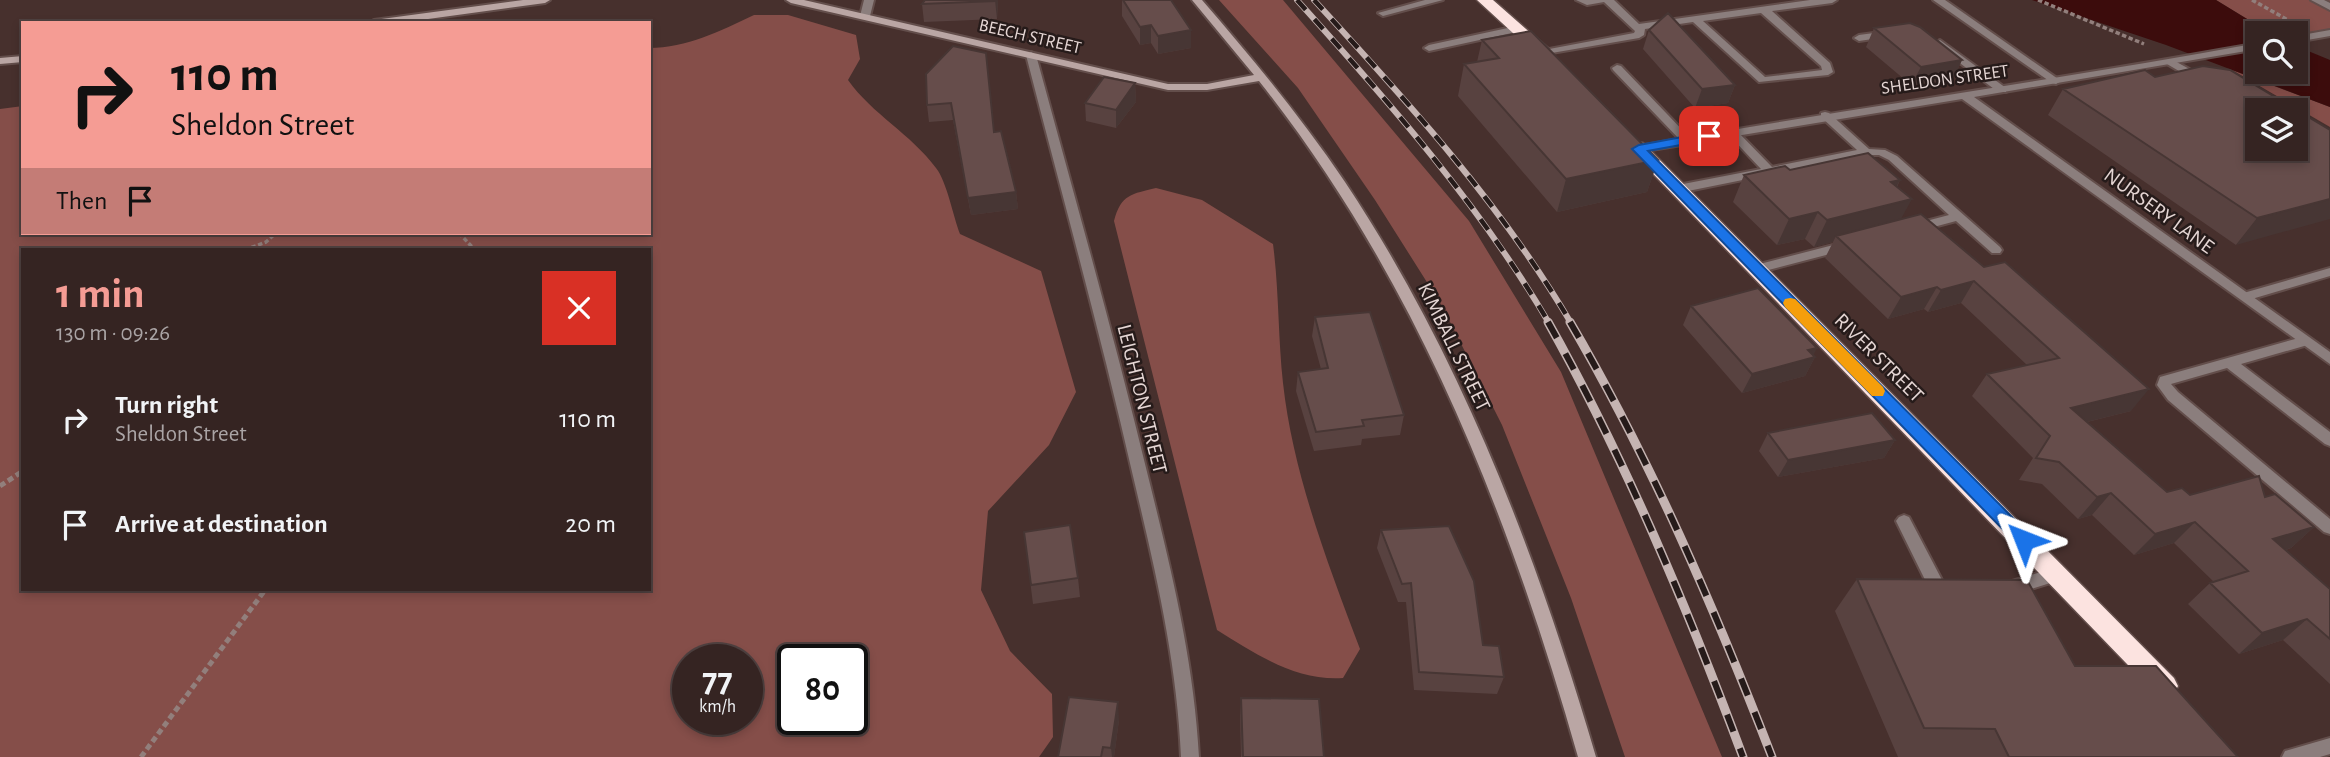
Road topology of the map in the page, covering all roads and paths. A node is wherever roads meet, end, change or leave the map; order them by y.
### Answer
1 (545, 0) edge
2 (791, 0) edge
3 (869, 0) edge
4 (1197, 0) edge
5 (1438, 0) edge
6 (1484, 0) edge
7 (1581, 0) edge
8 (1601, 0) edge
9 (1608, 0) edge
10 (1832, 0) edge
11 (1938, 0) edge
12 (2038, 0) edge
13 (2252, 0) edge
14 (2316, 0) edge
15 (2330, 7) edge
16 (1764, 10) junction
17 (1383, 13) dead end
18 (865, 16) junction
19 (1695, 19) junction
20 (389, 21) edge
21 (2290, 21) edge
22 (1638, 27) junction
23 (1517, 29) junction
24 (1898, 32) edge
25 (2330, 33) edge
26 (1929, 35) edge
27 (2308, 37) edge
28 (1859, 38) dead end
29 (1429, 48) dead end
30 (2245, 49) edge
31 (1544, 53) junction
32 (1031, 55) junction
33 (21, 60) edge
34 (0, 61) edge
35 (2176, 61) junction
36 (1617, 68) dead end
37 (1563, 72) edge
38 (1263, 77) junction
39 (2056, 81) junction
40 (2207, 83) edge
41 (2002, 90) junction
42 (1965, 96) junction
43 (1825, 115) junction
44 (1620, 130) edge
45 (1732, 132) junction
46 (1686, 140) junction
47 (1639, 149) junction
48 (1866, 152) junction
49 (1769, 171) junction
50 (1678, 189) junction
51 (1958, 216) junction
52 (1904, 230) edge
53 (274, 235) edge
54 (461, 235) edge
55 (1855, 244) edge
56 (250, 248) edge
57 (473, 248) edge
58 (1996, 250) dead end
59 (1757, 270) junction
60 (2330, 272) edge
61 (2245, 297) junction
62 (2306, 341) junction
63 (2330, 359) edge
64 (2230, 363) junction
65 (2330, 440) edge
66 (21, 472) edge
67 (0, 486) edge
68 (1904, 521) dead end
69 (2330, 528) edge
70 (2057, 574) junction
71 (264, 591) edge
72 (1960, 594) edge
73 (2017, 608) edge
74 (2183, 705) edge
75 (2330, 746) edge
76 (141, 757) edge
77 (1190, 757) edge
78 (1587, 757) edge
79 (2291, 757) edge

1 - 20 main road
2 - 18 main road, BEECH STREET
3 - 18 street
4 - 38 main road, KIMBALL STREET
5 - 17 street
6 - 23 highway
7 - 8 street
9 - 22 street
10 - 16 street
11 - 39 street
12 - 35 path
13 - 21 path
14 - 15 street
16 - 19 street
16 - 19 street
18 - 32 main road, BEECH STREET
19 - 22 street
22 - 31 street
23 - 29 street
23 - 31 highway
24 - 28 street
25 - 27 street
26 - 41 street
30 - 35 street, SHELDON STREET
31 - 37 highway
32 - 38 main road, BEECH STREET
32 - 77 street, LEIGHTON STREET
33 - 34 main road
35 - 39 street, SHELDON STREET
35 - 40 street
36 - 46 street
38 - 78 main road, KIMBALL STREET
39 - 41 street, SHELDON STREET
41 - 42 street, SHELDON STREET
42 - 43 street, SHELDON STREET
42 - 61 street, NURSERY LANE
43 - 45 street, SHELDON STREET
43 - 48 street
44 - 47 highway, RIVER STREET
45 - 46 street, SHELDON STREET
45 - 49 street
46 - 47 street, SHELDON STREET
47 - 50 highway, RIVER STREET
48 - 49 street
48 - 51 street
49 - 50 street
50 - 59 highway, RIVER STREET
51 - 52 street
51 - 58 street
53 - 56 path
54 - 57 path
55 - 59 street
59 - 70 highway, RIVER STREET
60 - 61 street
61 - 62 street, NURSERY LANE
62 - 63 street, NURSERY LANE
62 - 64 street
64 - 65 street
64 - 69 street
66 - 67 path
68 - 72 street
70 - 73 street
70 - 74 highway, RIVER STREET
71 - 76 path
75 - 79 street

